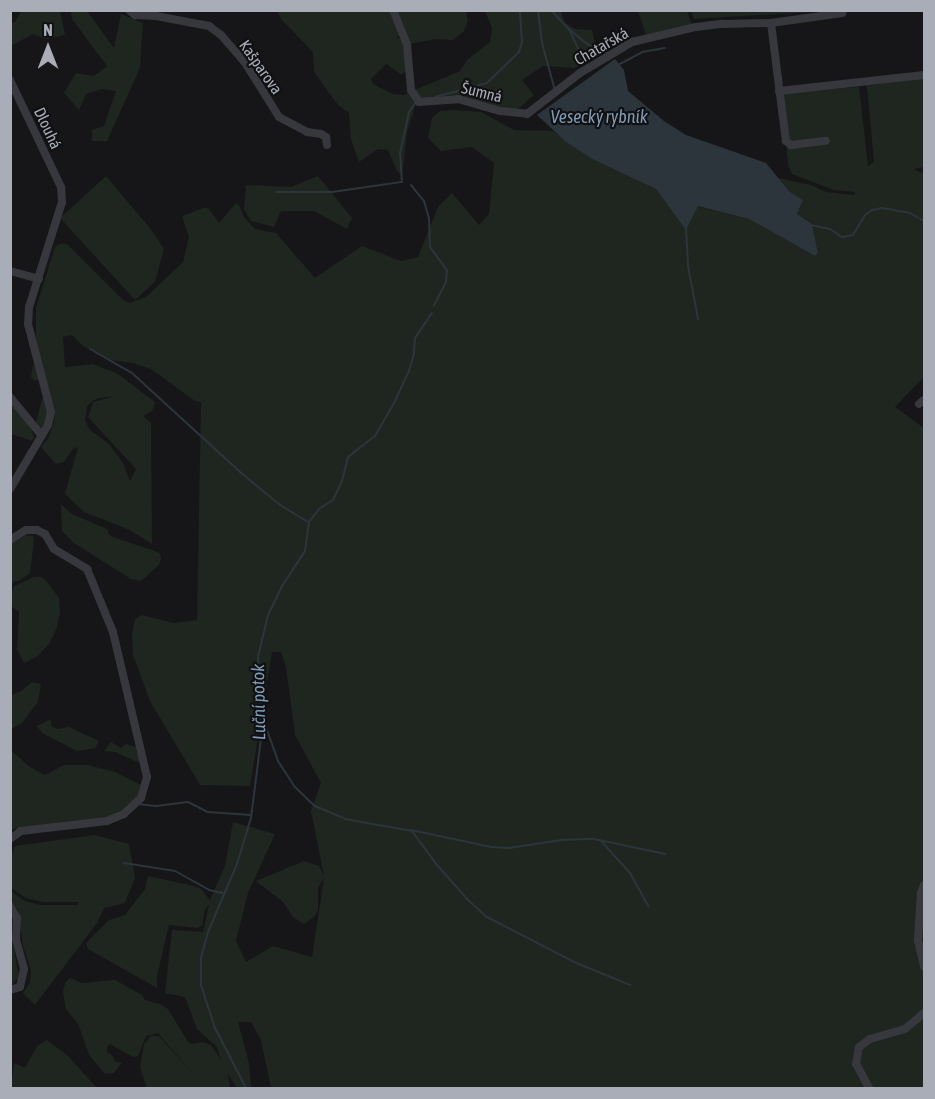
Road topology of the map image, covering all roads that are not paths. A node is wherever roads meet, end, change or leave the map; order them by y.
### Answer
1 (129, 10) edge
2 (393, 10) edge
3 (842, 10) edge
4 (771, 23) junction
5 (924, 75) edge
6 (10, 80) edge
7 (779, 91) junction
8 (527, 114) joint
9 (826, 141) dead end
10 (327, 145) dead end
11 (10, 271) edge
12 (39, 279) junction
13 (10, 397) edge
14 (42, 436) junction
15 (10, 489) edge
16 (10, 540) edge
17 (10, 839) edge
18 (924, 885) edge
19 (10, 906) edge
20 (924, 966) edge
21 (10, 990) edge
22 (924, 1014) edge
23 (869, 1089) edge

1 - 10 street, Kašparova
2 - 8 street, Šumná
3 - 4 street, Chatařská
4 - 7 street
4 - 8 street, Chatařská
5 - 7 street
6 - 12 street, Dlouhá
7 - 9 street
11 - 12 street
12 - 14 street
13 - 14 street
14 - 15 street
16 - 17 street
18 - 20 street
19 - 21 street
22 - 23 street

